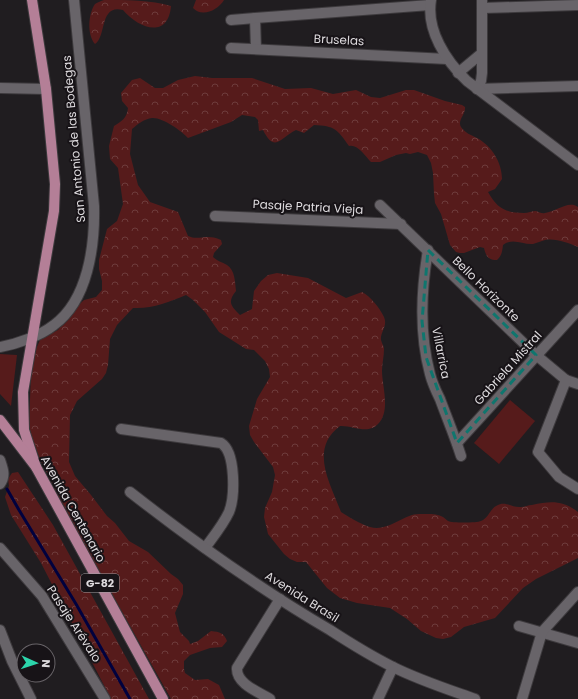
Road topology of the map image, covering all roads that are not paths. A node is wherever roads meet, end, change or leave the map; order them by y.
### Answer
1 (32, 0) edge
2 (74, 0) edge
3 (431, 2) edge
4 (482, 4) edge
5 (578, 6) edge
6 (255, 18) junction
7 (231, 20) dead end
8 (231, 48) dead end
9 (256, 49) junction
10 (482, 53) junction
11 (447, 59) junction
12 (458, 73) junction
13 (578, 86) edge
14 (0, 88) edge
15 (46, 88) junction
16 (476, 89) junction
17 (578, 165) edge
18 (380, 205) dead end
19 (215, 216) dead end
20 (401, 224) junction
21 (428, 250) junction
22 (578, 310) edge
23 (32, 336) junction
24 (0, 347) edge
25 (536, 355) junction
26 (566, 380) junction
27 (578, 384) edge
28 (0, 420) edge
29 (121, 429) dead end
30 (457, 443) junction
31 (461, 456) dead end
32 (0, 460) edge
33 (36, 467) junction
34 (0, 484) edge
35 (578, 489) edge
36 (130, 492) dead end
37 (0, 548) edge
38 (205, 548) junction
39 (578, 592) edge
40 (280, 599) junction
41 (519, 626) dead end
42 (0, 630) edge
43 (542, 632) junction
44 (578, 643) edge
45 (393, 667) junction
46 (31, 699) edge
47 (105, 699) edge
48 (163, 699) edge
49 (270, 699) edge
50 (378, 699) edge
51 (475, 699) edge
52 (522, 699) edge

1 - 15 main road
2 - 23 street, San Antonio de las Bodegas
3 - 6 street
3 - 11 street
4 - 5 street
4 - 10 street
6 - 7 street
6 - 9 street
8 - 9 street, Bruselas
9 - 11 street, Bruselas
10 - 12 street
10 - 16 street
11 - 12 street
12 - 16 street
13 - 16 street
14 - 15 street
15 - 23 main road
16 - 17 street
18 - 20 street, Bello Horizonte
19 - 20 street, Pasaje Patria Vieja
20 - 21 street, Bello Horizonte
21 - 25 street, Bello Horizonte
21 - 30 street, Villarrica
22 - 25 street, Gabriela Mistral
23 - 24 street, San Antonio de las Bodegas
23 - 33 main road
25 - 26 street, Bello Horizonte
25 - 30 street, Gabriela Mistral
26 - 27 street, Bello Horizonte
26 - 35 street
28 - 33 main road, Avenida Centenario
29 - 38 street
30 - 31 street, Villarrica
32 - 34 street
33 - 48 main road, Avenida Centenario / G-82
36 - 38 street, Avenida Brasil
37 - 47 street, Pasaje Arévalo
38 - 40 street, Avenida Brasil
39 - 43 street
40 - 45 street, Avenida Brasil
40 - 49 street
41 - 43 street
42 - 46 street
43 - 44 street
43 - 52 street
45 - 50 street
45 - 51 street, Avenida Brasil

